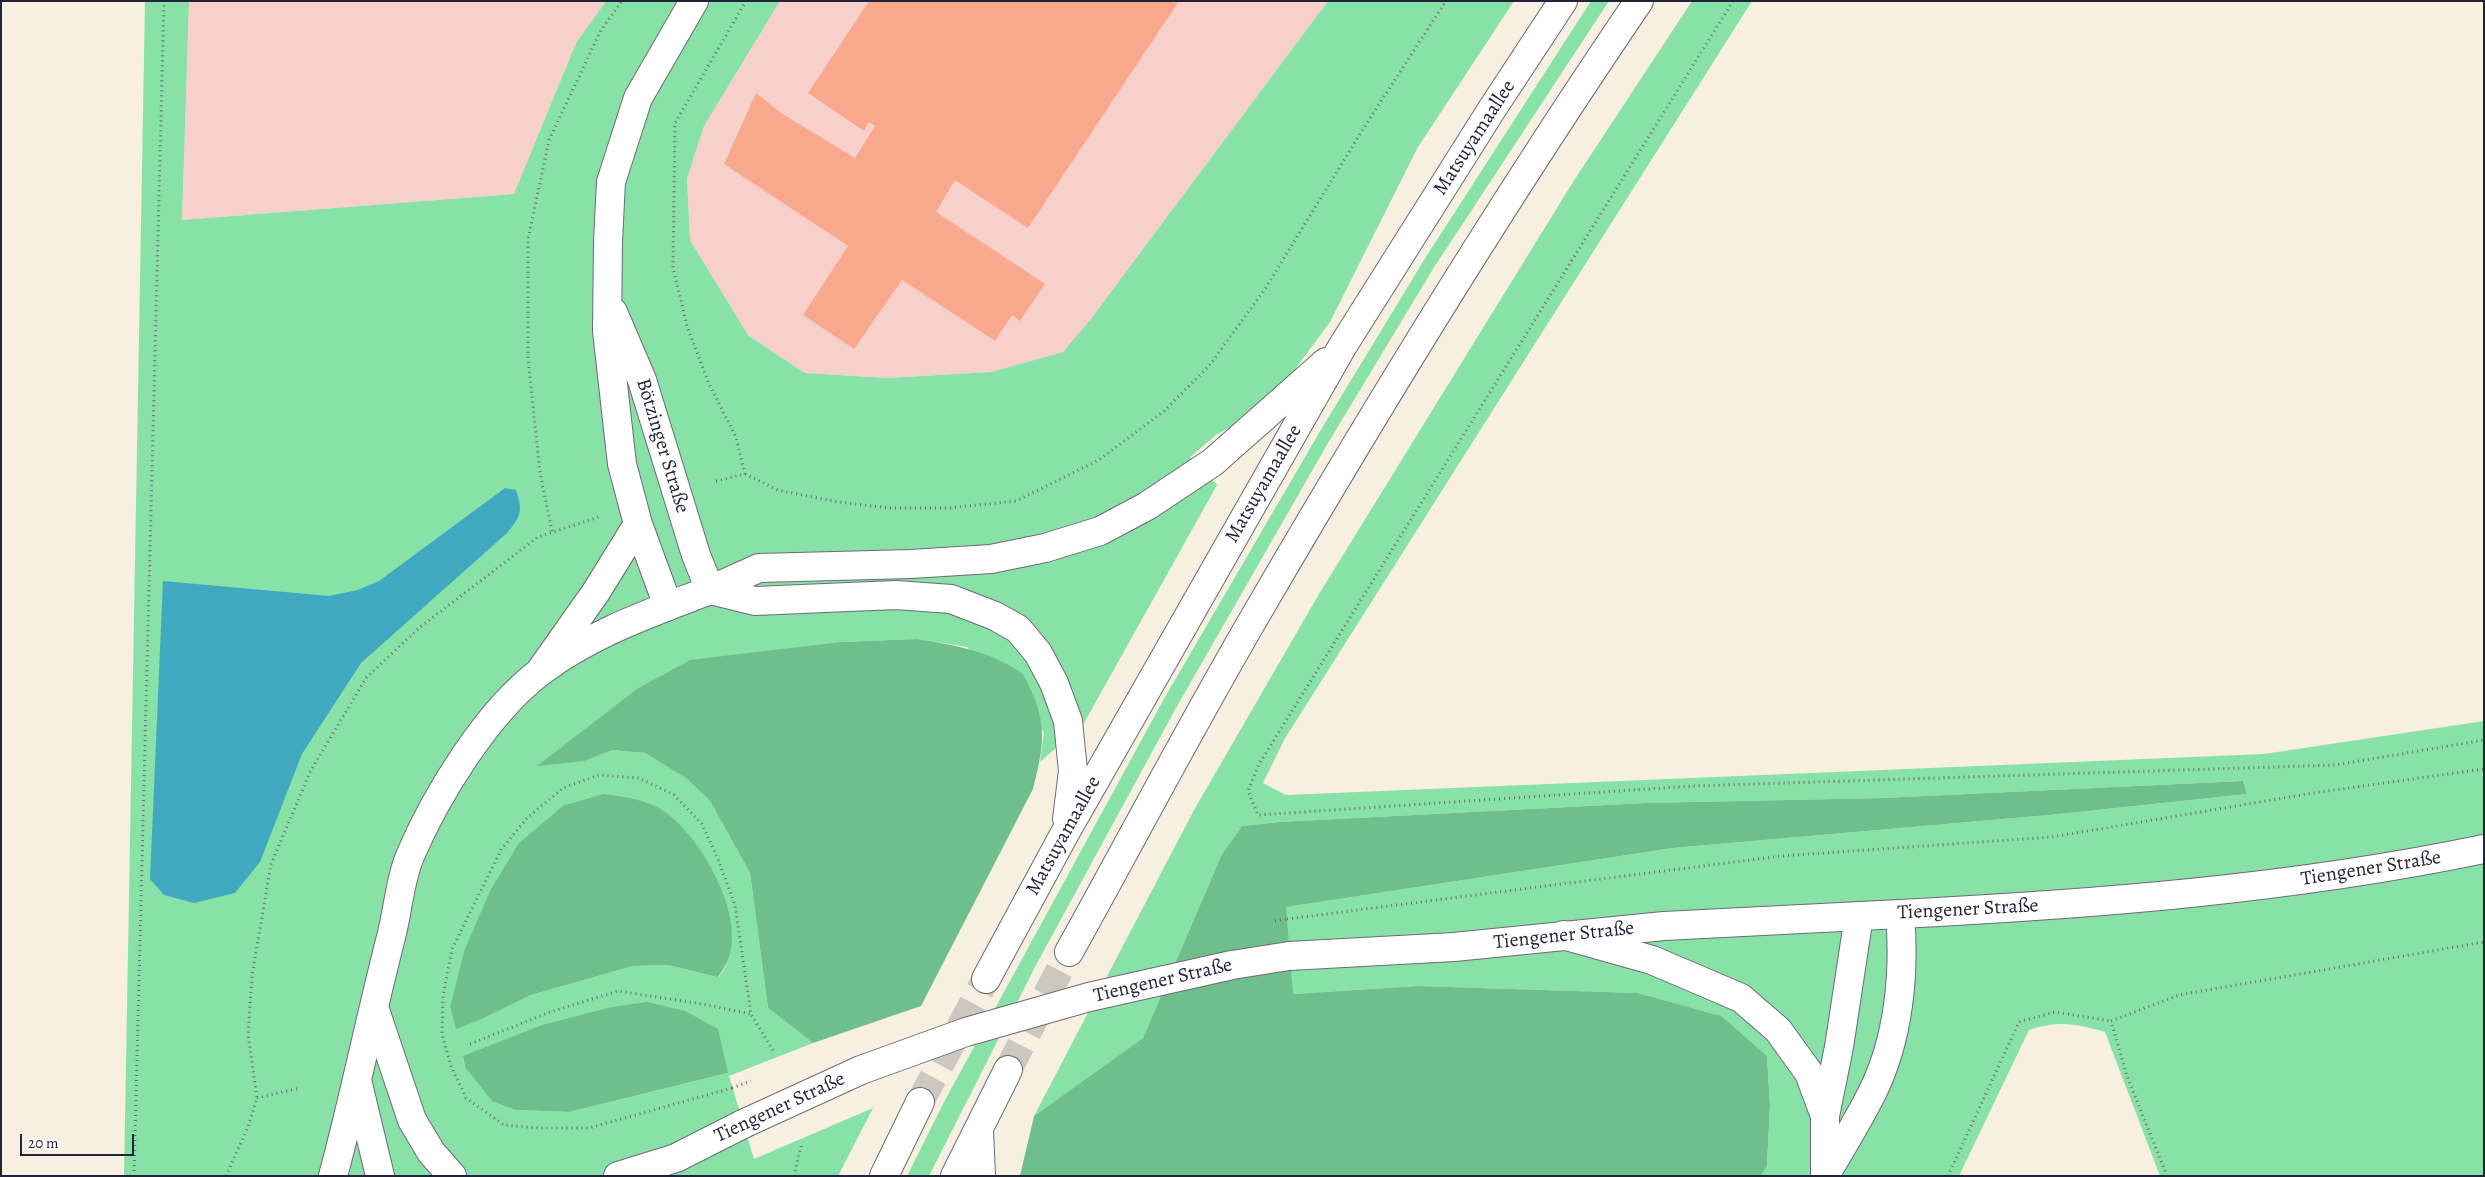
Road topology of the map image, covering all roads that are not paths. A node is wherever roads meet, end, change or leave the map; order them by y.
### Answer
1 (694, 1) edge
2 (1563, 1) edge
3 (1639, 1) edge
4 (609, 304) junction
5 (1342, 348) junction
6 (638, 524) junction
7 (710, 590) junction
8 (668, 606) junction
9 (540, 672) junction
10 (1065, 833) junction
11 (2484, 849) edge
12 (1900, 914) junction
13 (1859, 916) junction
14 (1563, 935) junction
15 (1069, 952) tunnel mouth
16 (986, 979) tunnel mouth
17 (374, 1004) junction
18 (1008, 1070) tunnel mouth
19 (358, 1082) junction
20 (920, 1102) tunnel mouth
21 (1825, 1116) junction
22 (979, 1126) junction
23 (667, 1167) edge
24 (333, 1176) edge
25 (380, 1176) edge
26 (452, 1176) edge
27 (618, 1176) edge
28 (884, 1176) edge
29 (955, 1176) edge
30 (981, 1176) edge
31 (1825, 1176) edge

1 - 4 main road, Bötzinger Straße
2 - 5 main road, Matsuyamaallee
3 - 15 main road
4 - 6 main road, Bötzinger Straße
4 - 7 main road, Bötzinger Straße
5 - 7 main road
5 - 10 main road, Matsuyamaallee
6 - 8 main road, Bötzinger Straße
6 - 9 main road
7 - 8 main road
7 - 10 main road
8 - 9 main road
9 - 17 main road
10 - 16 main road, Matsuyamaallee
11 - 12 main road, Tiengener Straße
12 - 13 main road, Tiengener Straße
12 - 31 main road
13 - 14 main road, Tiengener Straße
13 - 21 main road
14 - 21 main road
14 - 23 main road, Tiengener Straße, bridge
17 - 19 main road
17 - 26 main road
18 - 22 main road
19 - 24 main road
19 - 25 main road
20 - 28 main road
21 - 31 main road
22 - 29 main road
22 - 30 main road
23 - 27 main road, Tiengener Straße

